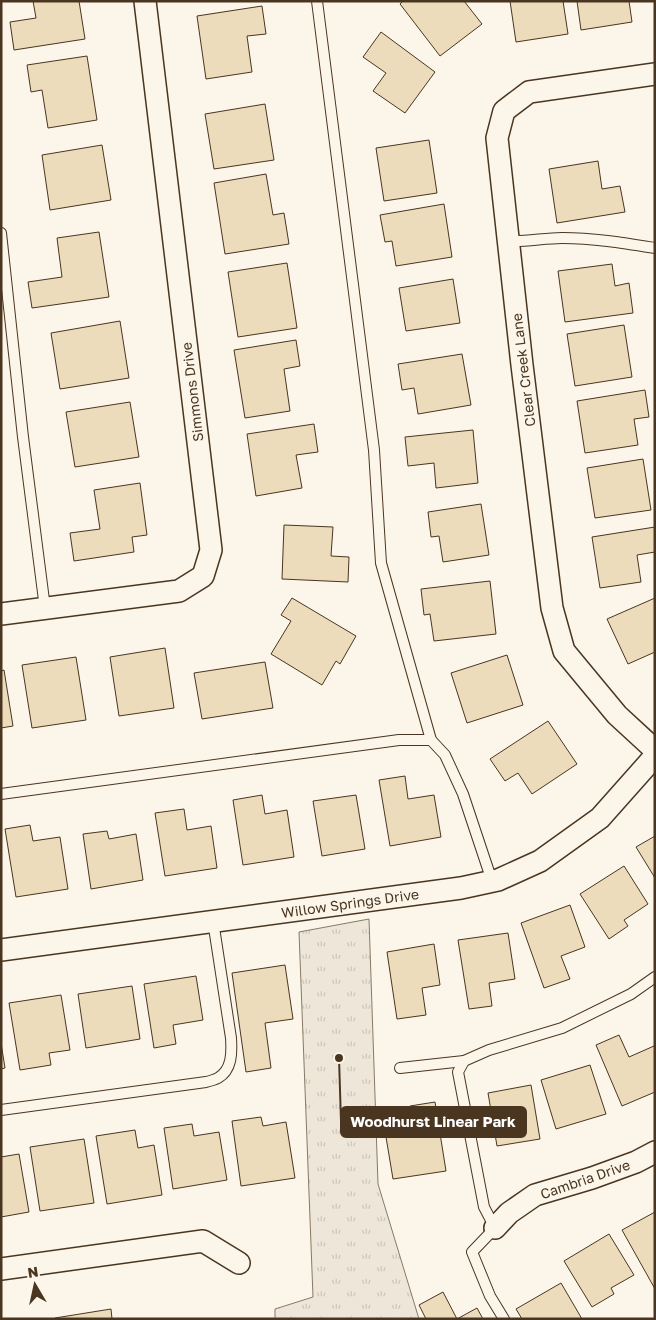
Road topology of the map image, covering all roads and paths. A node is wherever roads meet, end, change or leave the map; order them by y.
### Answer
1 (145, 1) edge
2 (318, 1) edge
3 (655, 74) edge
4 (1, 233) edge
5 (508, 242) junction
6 (655, 248) edge
7 (45, 608) junction
8 (1, 614) edge
9 (430, 740) junction
10 (655, 750) edge
11 (655, 756) edge
12 (1, 794) edge
13 (492, 881) junction
14 (213, 921) junction
15 (1, 950) edge
16 (655, 977) edge
17 (464, 1061) junction
18 (400, 1068) dead end
19 (1, 1110) edge
20 (655, 1152) edge
21 (495, 1228) junction
22 (239, 1263) dead end
23 (1, 1269) edge
24 (504, 1319) edge

1 - 7 street, Simmons Drive
2 - 9 lane
3 - 5 street, Clear Creek Lane
4 - 7 lane
5 - 6 lane
5 - 10 street, Clear Creek Lane
7 - 8 street, Simmons Drive
9 - 12 lane
9 - 13 lane
11 - 13 street, Willow Springs Drive
13 - 14 street, Willow Springs Drive
14 - 15 street, Willow Springs Drive
14 - 19 lane
16 - 17 lane
17 - 18 lane
17 - 21 lane
20 - 21 street, Cambria Drive
21 - 24 lane
22 - 23 street

